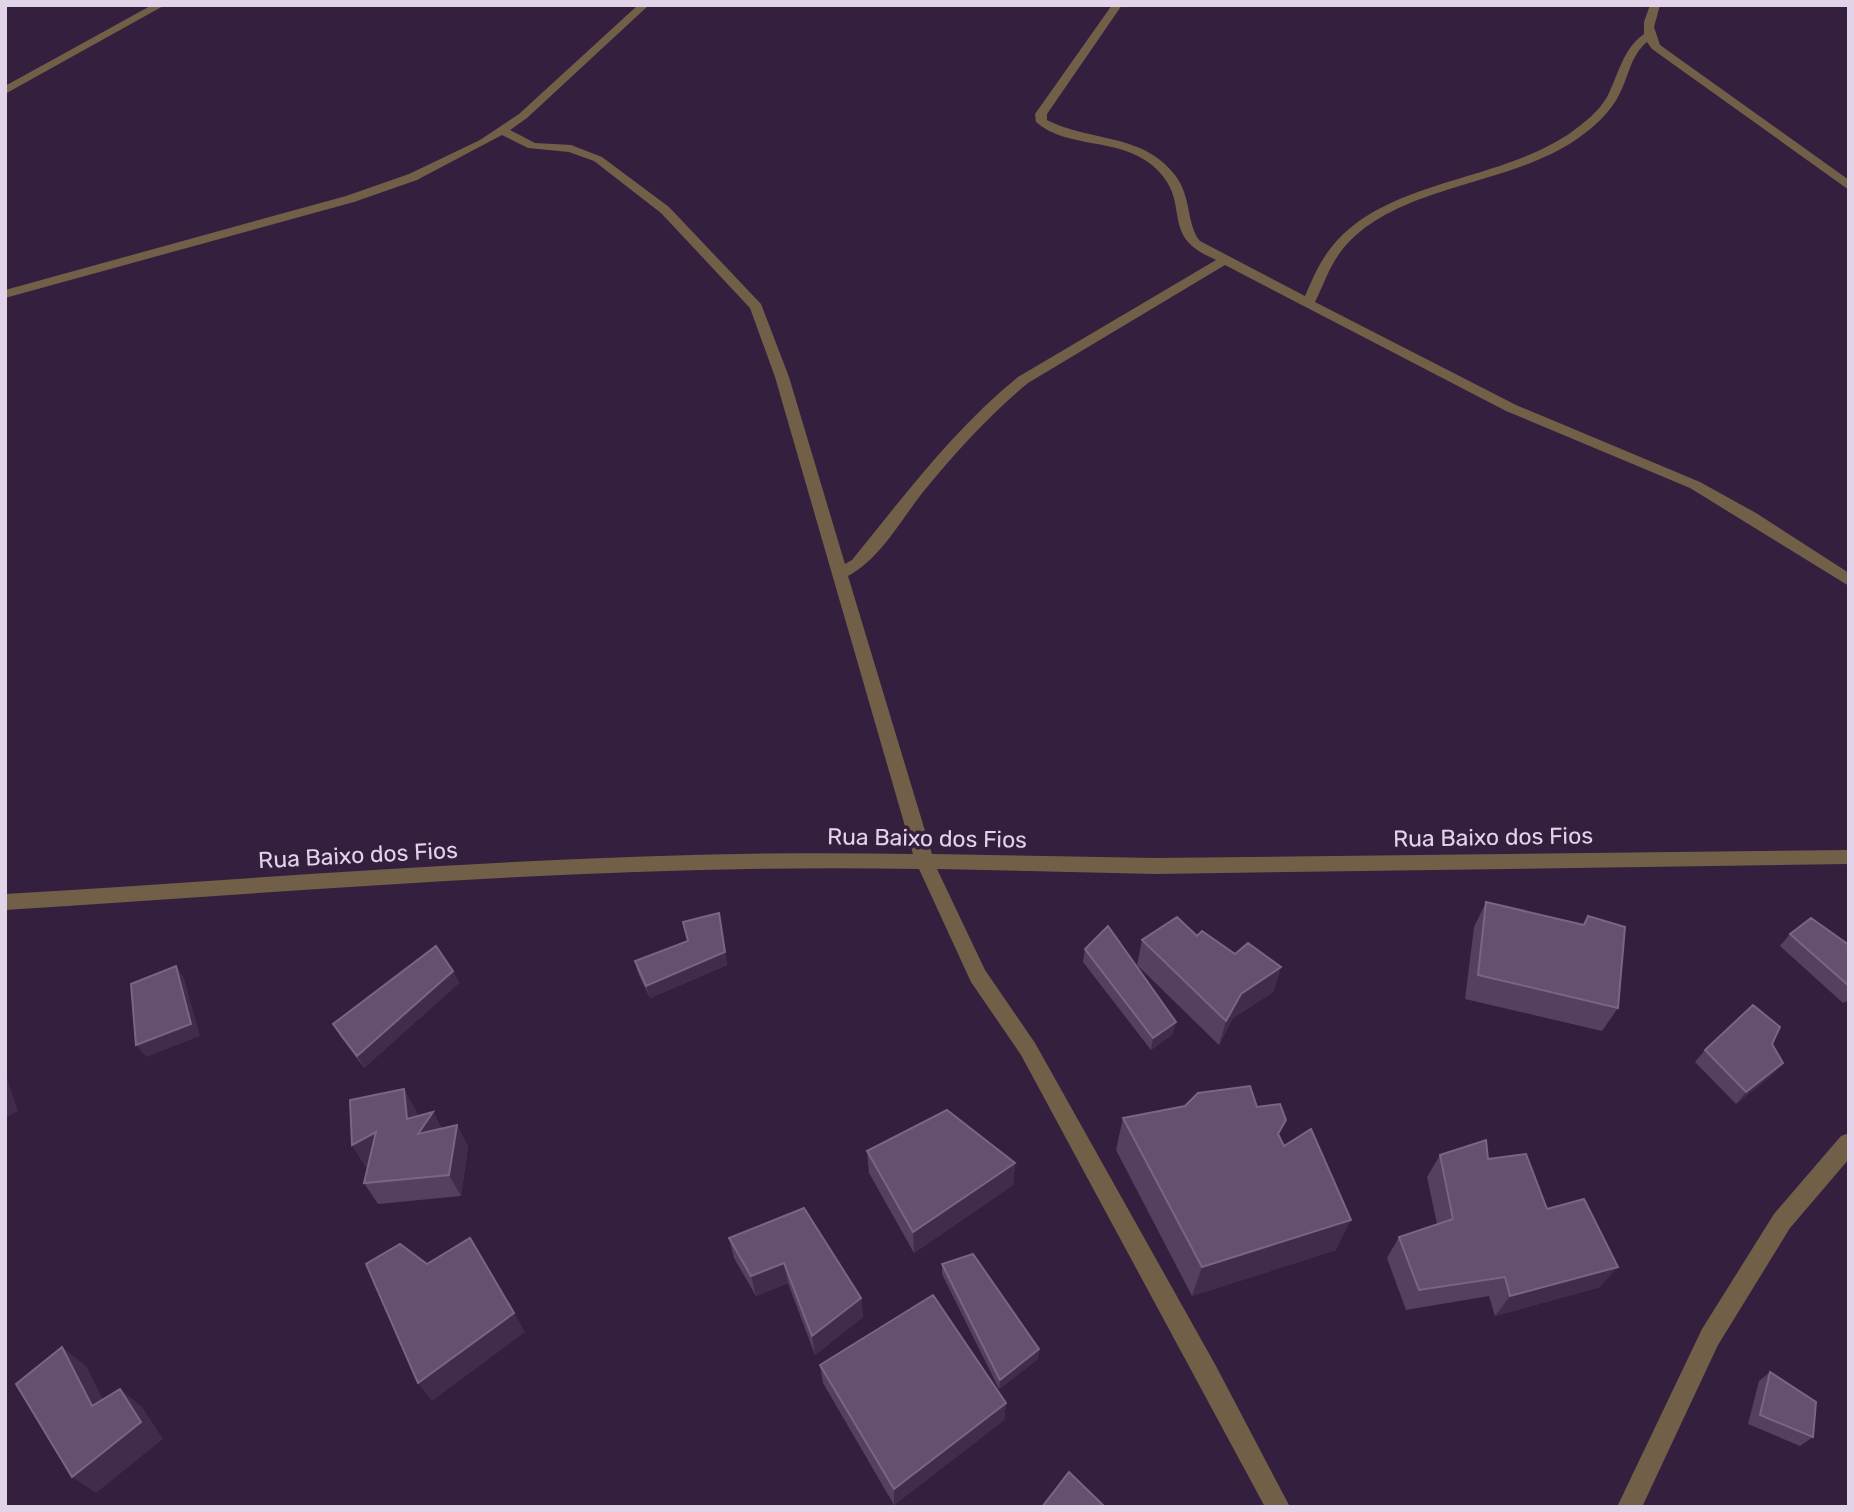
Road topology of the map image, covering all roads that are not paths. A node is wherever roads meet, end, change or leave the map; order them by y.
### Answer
1 (160, 5) edge
2 (644, 5) edge
3 (1118, 5) edge
4 (1655, 5) edge
5 (1648, 36) junction
6 (5, 91) edge
7 (502, 130) junction
8 (1849, 186) edge
9 (1225, 260) junction
10 (5, 293) edge
11 (1308, 303) junction
12 (839, 574) junction
13 (1849, 581) edge
14 (1849, 857) edge
15 (925, 863) junction
16 (5, 902) edge
17 (1849, 1143) edge
18 (1278, 1507) edge
19 (1629, 1507) edge

1 - 6 street
2 - 7 street
3 - 9 street
4 - 5 street
5 - 8 street
5 - 11 street
7 - 10 street
7 - 12 street
9 - 11 street
9 - 12 street
11 - 13 street
12 - 15 street
14 - 15 street, Rua Baixo dos Fios
15 - 16 street, Rua Baixo dos Fios
15 - 18 street
17 - 19 street

